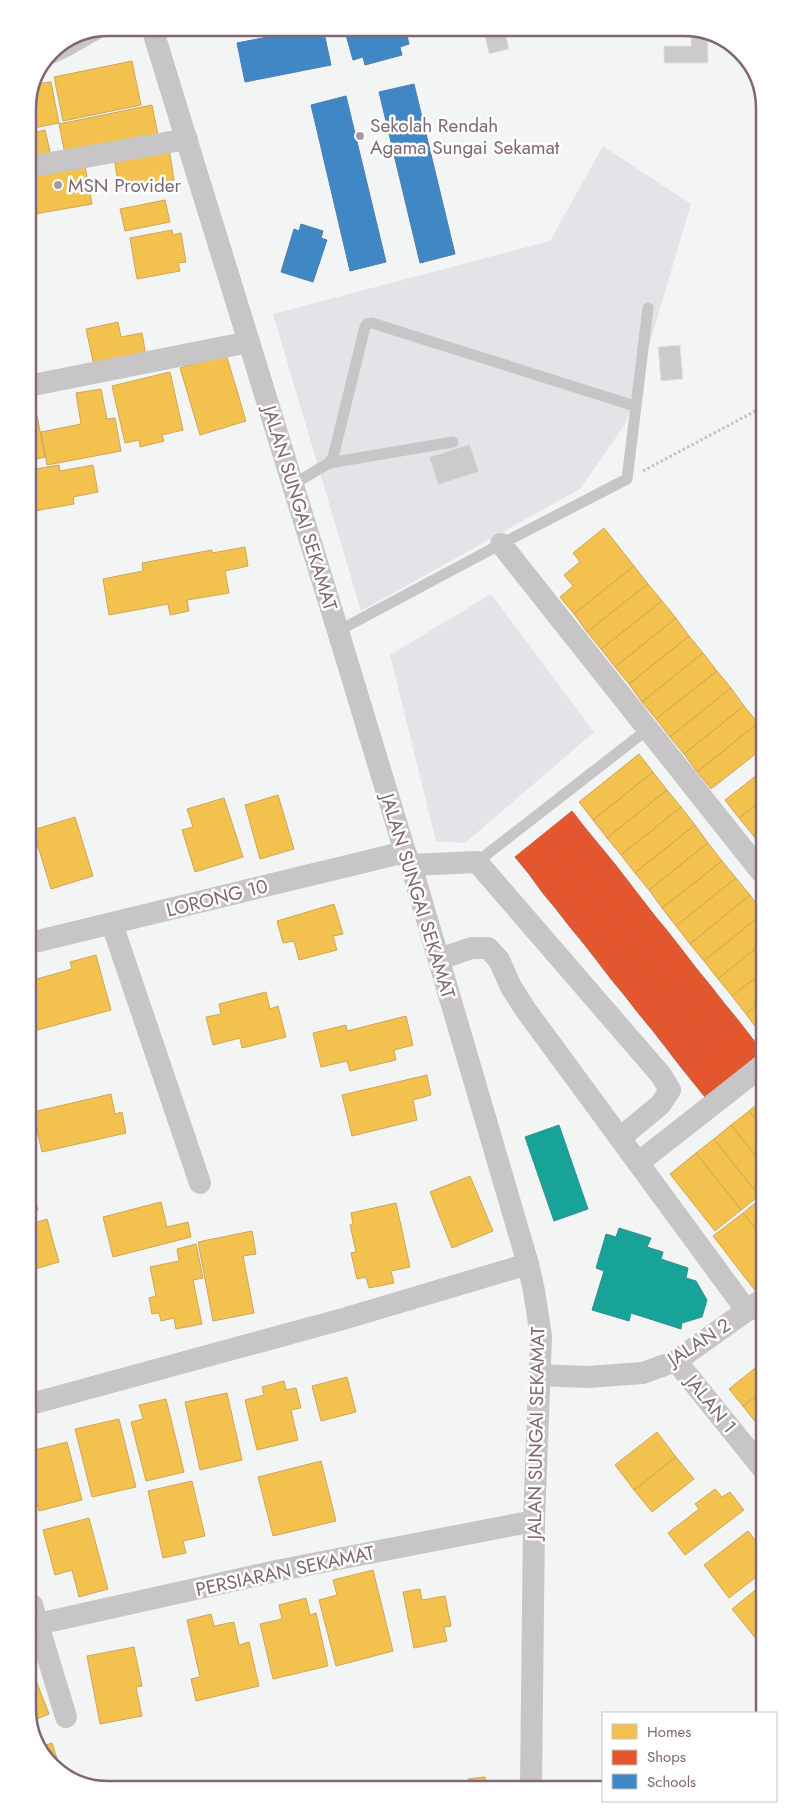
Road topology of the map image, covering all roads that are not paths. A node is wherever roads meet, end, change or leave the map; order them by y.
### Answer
1 (156, 36) edge
2 (87, 40) edge
3 (58, 57) edge
4 (187, 139) junction
5 (36, 167) edge
6 (648, 308) dead end
7 (249, 342) junction
8 (36, 384) edge
9 (635, 406) junction
10 (453, 442) dead end
11 (329, 463) junction
12 (292, 484) junction
13 (501, 544) junction
14 (338, 631) junction
15 (648, 728) junction
16 (408, 859) junction
17 (477, 862) junction
18 (756, 865) edge
19 (112, 924) junction
20 (36, 942) edge
21 (438, 959) junction
22 (756, 1070) edge
23 (620, 1138) junction
24 (638, 1163) junction
25 (200, 1183) dead end
26 (528, 1264) junction
27 (755, 1305) edge
28 (676, 1362) junction
29 (540, 1375) junction
30 (36, 1403) edge
31 (756, 1460) edge
32 (534, 1521) junction
33 (36, 1614) edge
34 (36, 1617) edge
35 (66, 1717) dead end
36 (531, 1781) edge

1 - 4 street, JALAN SUNGAI SEKAMAT
2 - 3 lane
4 - 5 street
4 - 7 street, JALAN SUNGAI SEKAMAT
6 - 9 lane
7 - 8 street
7 - 12 street, JALAN SUNGAI SEKAMAT
9 - 11 lane
9 - 13 lane
10 - 11 lane
11 - 12 lane
12 - 14 street, JALAN SUNGAI SEKAMAT
13 - 14 lane
13 - 15 street
14 - 16 street, JALAN SUNGAI SEKAMAT
15 - 17 lane
15 - 18 street
16 - 17 street, LORONG 10
16 - 19 street, LORONG 10
16 - 21 street, JALAN SUNGAI SEKAMAT
17 - 23 street
19 - 20 street, LORONG 10
19 - 25 street
21 - 23 street
21 - 26 street, JALAN SUNGAI SEKAMAT
22 - 24 street
23 - 24 street
24 - 27 street
26 - 29 street, JALAN SUNGAI SEKAMAT
26 - 30 street
27 - 28 street, JALAN 2
28 - 29 street, JALAN 2
28 - 31 street, JALAN 1
29 - 32 street, JALAN SUNGAI SEKAMAT
32 - 33 street, PERSIARAN SEKAMAT
32 - 36 street, JALAN SUNGAI SEKAMAT
34 - 35 street

